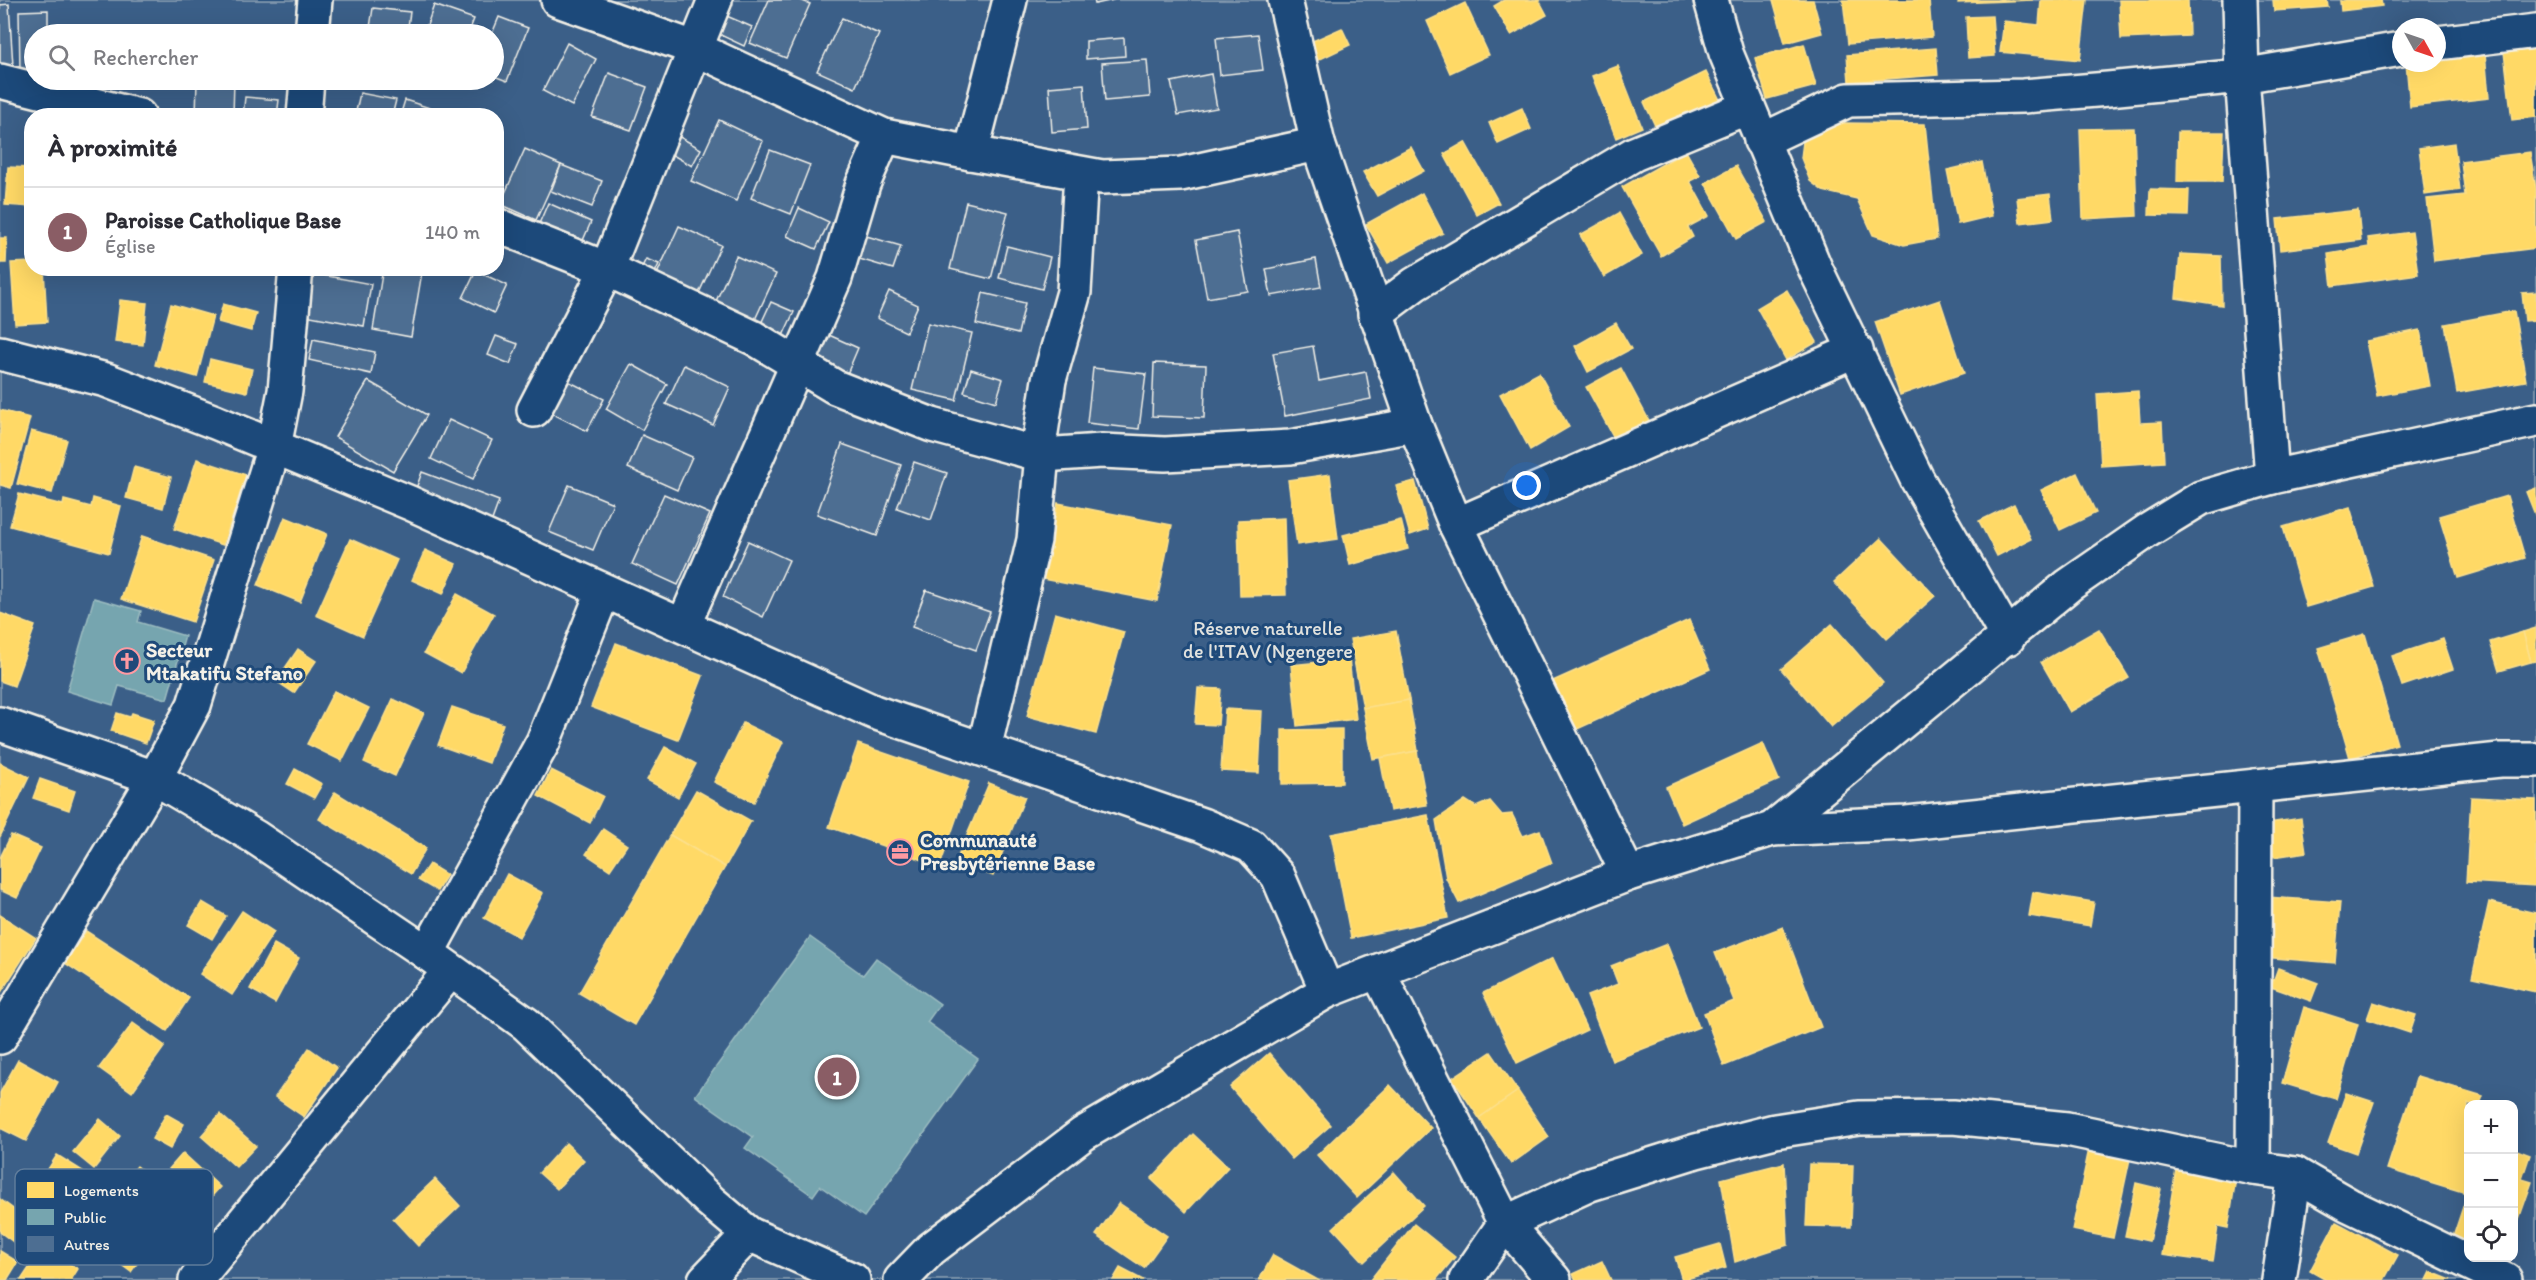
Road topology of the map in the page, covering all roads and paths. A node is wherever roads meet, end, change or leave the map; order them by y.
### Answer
1 (315, 0) edge
2 (558, 0) edge
3 (715, 0) edge
4 (1010, 0) edge
5 (1711, 0) edge
6 (2240, 0) edge
7 (1290, 1) edge
8 (313, 24) edge
9 (2536, 31) edge
10 (2446, 42) edge
11 (694, 48) junction
12 (2392, 51) edge
13 (2242, 76) junction
14 (0, 81) edge
15 (24, 87) edge
16 (36, 90) edge
17 (307, 90) edge
18 (1748, 107) junction
19 (107, 108) edge
20 (305, 108) edge
21 (884, 136) junction
22 (1761, 141) junction
23 (1318, 144) junction
24 (971, 153) junction
25 (1081, 174) junction
26 (504, 228) edge
27 (607, 269) junction
28 (295, 276) edge
29 (1375, 314) junction
30 (1856, 350) junction
31 (0, 353) edge
32 (799, 365) junction
33 (534, 410) dead end
34 (2536, 420) edge
35 (1415, 425) junction
36 (274, 447) junction
37 (1042, 455) junction
38 (2272, 477) junction
39 (1456, 525) junction
40 (603, 592) junction
41 (684, 624) junction
42 (2008, 638) junction
43 (0, 724) edge
44 (984, 749) junction
45 (2536, 760) edge
46 (155, 778) junction
47 (2255, 786) junction
48 (1772, 829) junction
49 (1628, 874) junction
50 (439, 962) junction
51 (1378, 972) junction
52 (1327, 991) junction
53 (0, 1037) edge
54 (2253, 1168) junction
55 (2295, 1174) junction
56 (1505, 1223) junction
57 (749, 1234) junction
58 (213, 1258) edge
59 (207, 1265) edge
60 (196, 1280) edge
61 (705, 1280) edge
62 (853, 1280) edge
63 (901, 1280) edge
64 (1466, 1280) edge
65 (1554, 1280) edge
66 (2279, 1280) edge
67 (2505, 1280) edge

1 - 8 street
2 - 11 street
3 - 11 street
4 - 24 street
5 - 18 street
6 - 13 street
7 - 23 street
9 - 10 street
11 - 21 street
11 - 27 street
12 - 13 street
13 - 22 street
13 - 38 street
14 - 15 street
16 - 19 street
17 - 20 street
18 - 22 street
18 - 29 street
21 - 24 street
21 - 32 street
22 - 30 street
23 - 25 street
23 - 29 street
24 - 25 street
25 - 37 street
26 - 27 street
27 - 32 street
27 - 33 street
28 - 36 street
29 - 35 street
30 - 39 street
30 - 42 street
31 - 36 street
32 - 37 street
32 - 41 street
34 - 38 street
35 - 37 street
35 - 39 street
36 - 40 street
36 - 46 street
37 - 44 street
38 - 42 street
39 - 49 street
40 - 41 street
40 - 50 street
41 - 44 street
42 - 48 street
43 - 46 street
44 - 52 street
45 - 47 street
46 - 50 street
46 - 53 street
47 - 48 street
47 - 54 street
48 - 49 street
49 - 51 street
50 - 57 street
50 - 58 street
51 - 52 street
51 - 56 street
52 - 63 street
54 - 55 street
54 - 56 street
55 - 66 street
55 - 67 street
56 - 64 street
56 - 65 street
57 - 61 street
57 - 62 street
59 - 60 street

